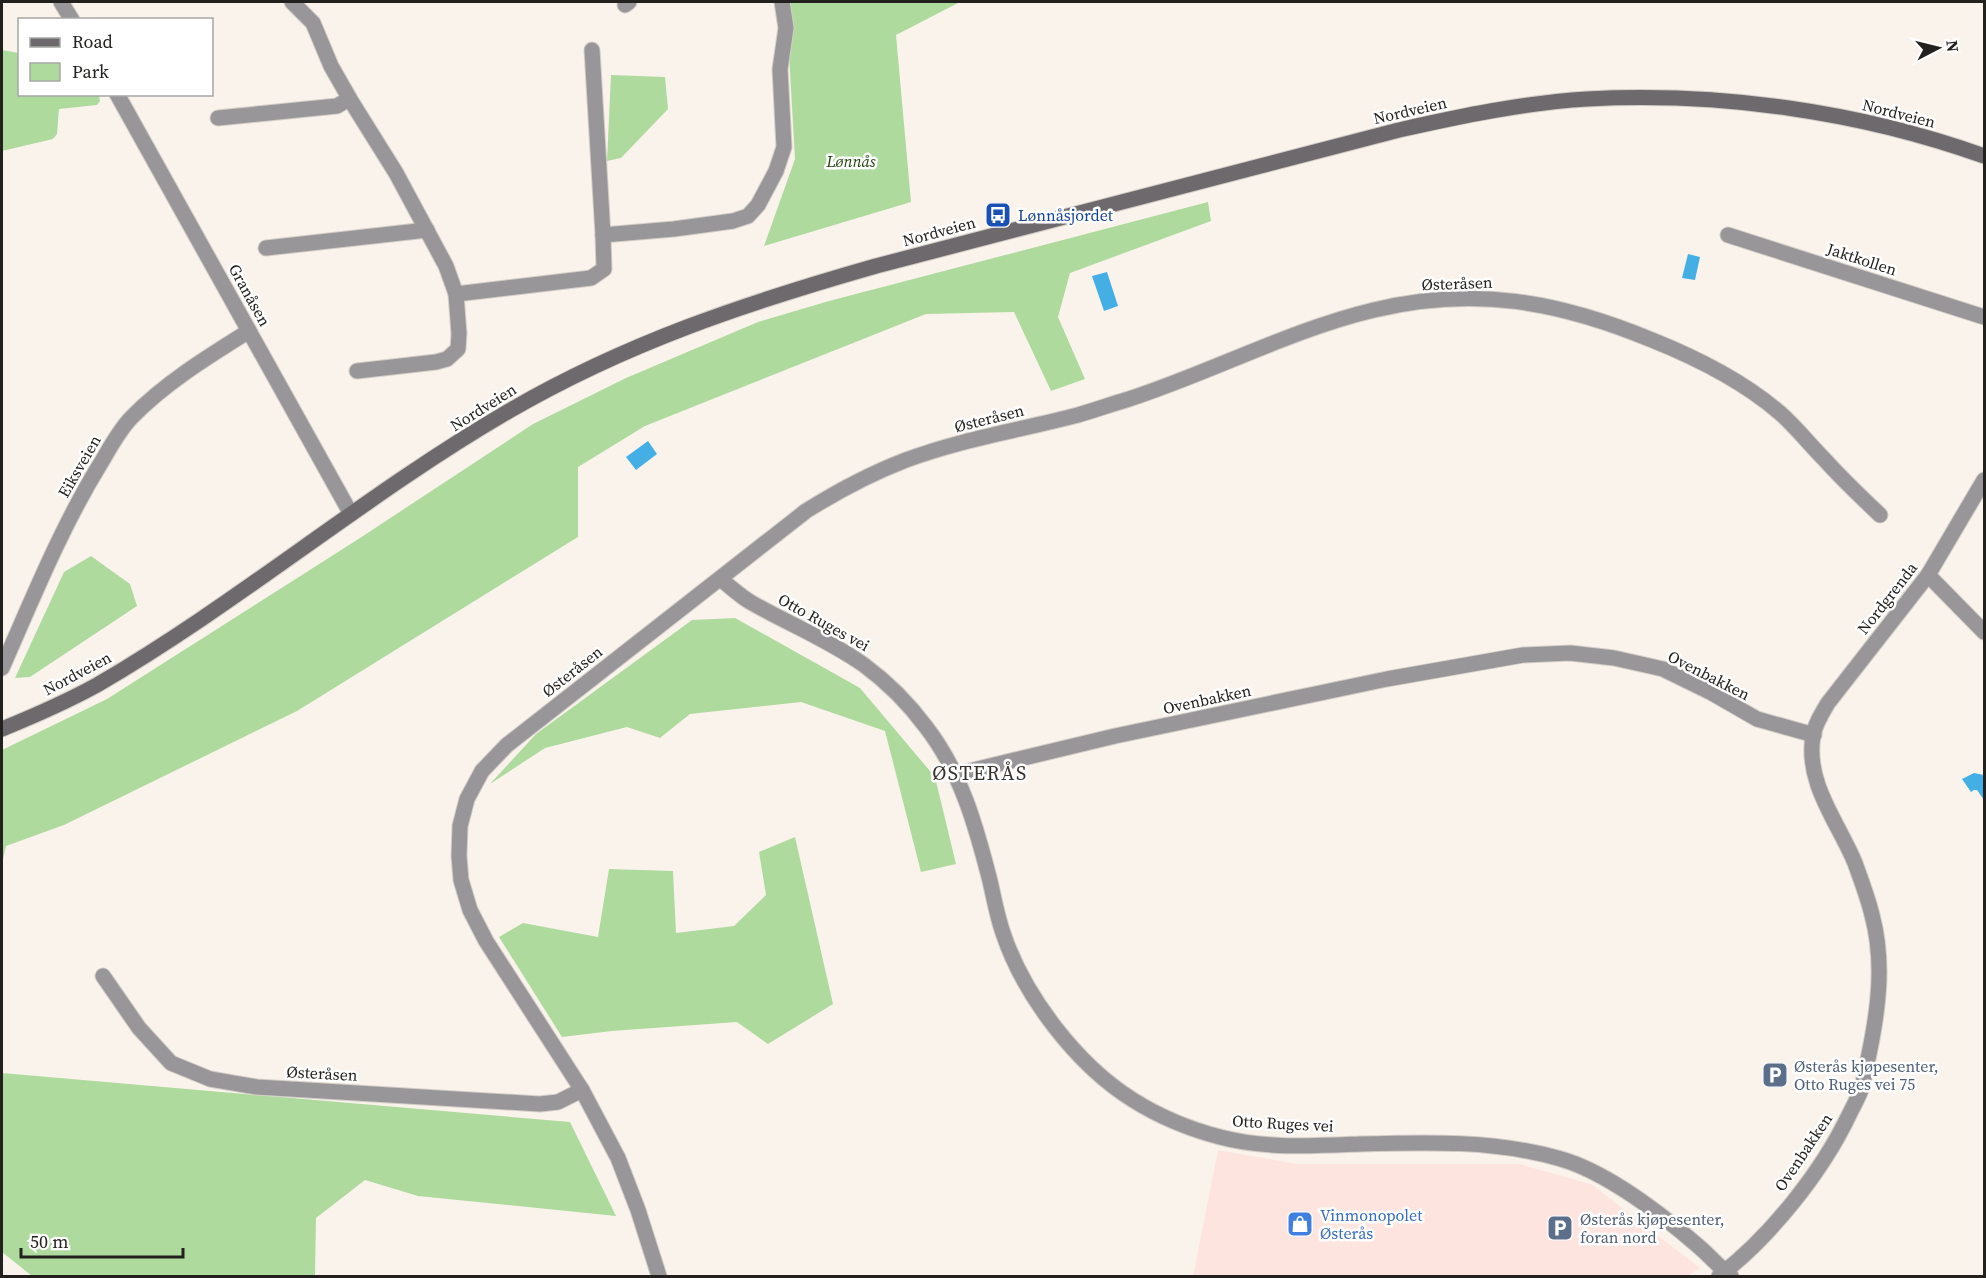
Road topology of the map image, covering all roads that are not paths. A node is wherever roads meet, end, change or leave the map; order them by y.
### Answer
1 (61, 2) edge
2 (292, 2) edge
3 (783, 2) edge
4 (71, 18) edge
5 (592, 50) dead end
6 (118, 96) edge
7 (349, 99) junction
8 (218, 118) dead end
9 (1984, 156) edge
10 (427, 230) junction
11 (603, 235) junction
12 (1728, 235) dead end
13 (266, 248) dead end
14 (456, 294) junction
15 (1984, 317) edge
16 (249, 331) junction
17 (357, 371) dead end
18 (1984, 480) edge
19 (351, 514) junction
20 (1880, 514) dead end
21 (1928, 575) junction
22 (720, 579) junction
23 (1984, 632) edge
24 (2, 668) edge
25 (2, 729) edge
26 (1814, 735) junction
27 (957, 774) junction
28 (103, 976) dead end
29 (582, 1090) junction
30 (1725, 1275) edge
31 (659, 1276) edge

1 - 4 street
2 - 7 street
3 - 11 street
5 - 11 street
6 - 16 street, Granåsen
7 - 8 street
7 - 10 street
9 - 19 main road, Nordveien
10 - 13 street
10 - 14 street
11 - 14 street
12 - 15 street, Jaktkollen
14 - 17 street
16 - 19 street, Granåsen
16 - 24 street, Eiksveien
18 - 21 street, Nordgrenda
19 - 25 main road, Nordveien
20 - 22 street, Østeråsen
21 - 23 street
21 - 26 street, Nordgrenda
22 - 27 street, Otto Ruges vei
22 - 29 street, Østeråsen
26 - 27 street, Ovenbakken
26 - 30 street, Ovenbakken
27 - 30 street, Otto Ruges vei
28 - 29 street, Østeråsen
29 - 31 street, Østeråsen

